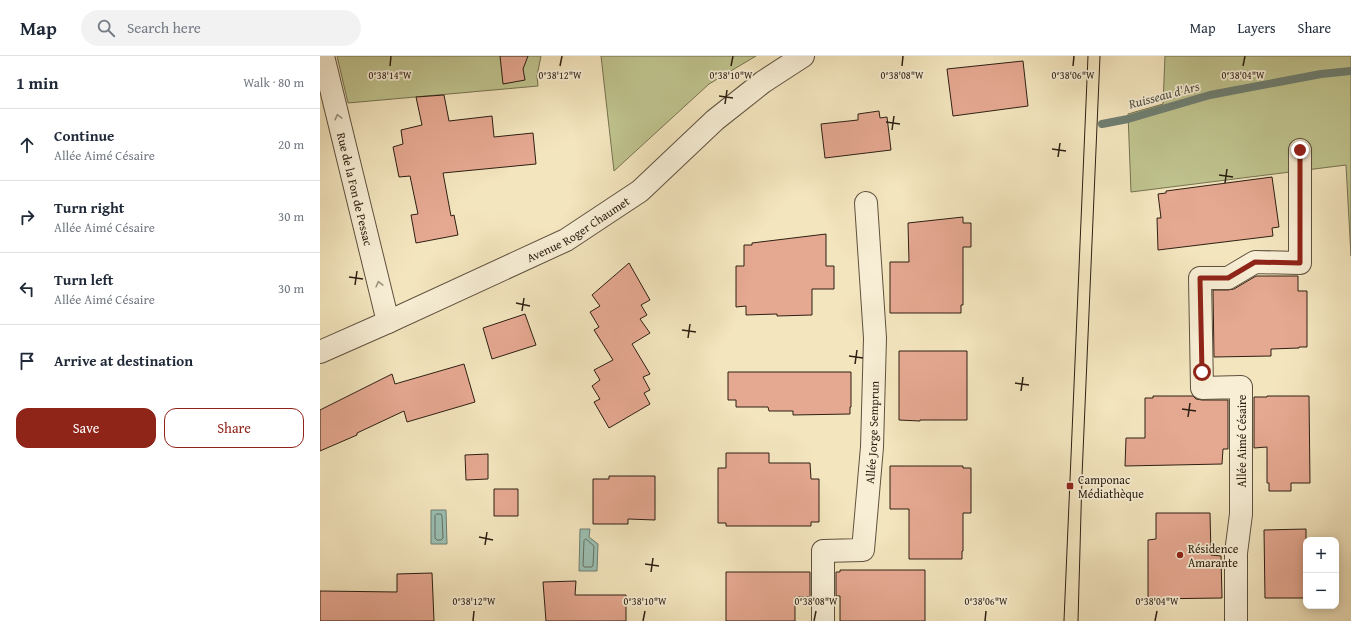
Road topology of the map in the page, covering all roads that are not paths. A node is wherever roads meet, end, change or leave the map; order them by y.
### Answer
1 (324, 56) edge
2 (803, 56) edge
3 (1300, 150) dead end
4 (866, 203) dead end
5 (388, 322) junction
6 (320, 352) edge
7 (823, 621) edge
8 (1236, 621) edge

5 -> 1 street, Rue de la Fon de Pessac
2 - 5 street, Avenue Roger Chaumet
3 - 8 street, Allée Aimé Césaire
4 - 7 street, Allée Jorge Semprun
5 - 6 street, Avenue Roger Chaumet

